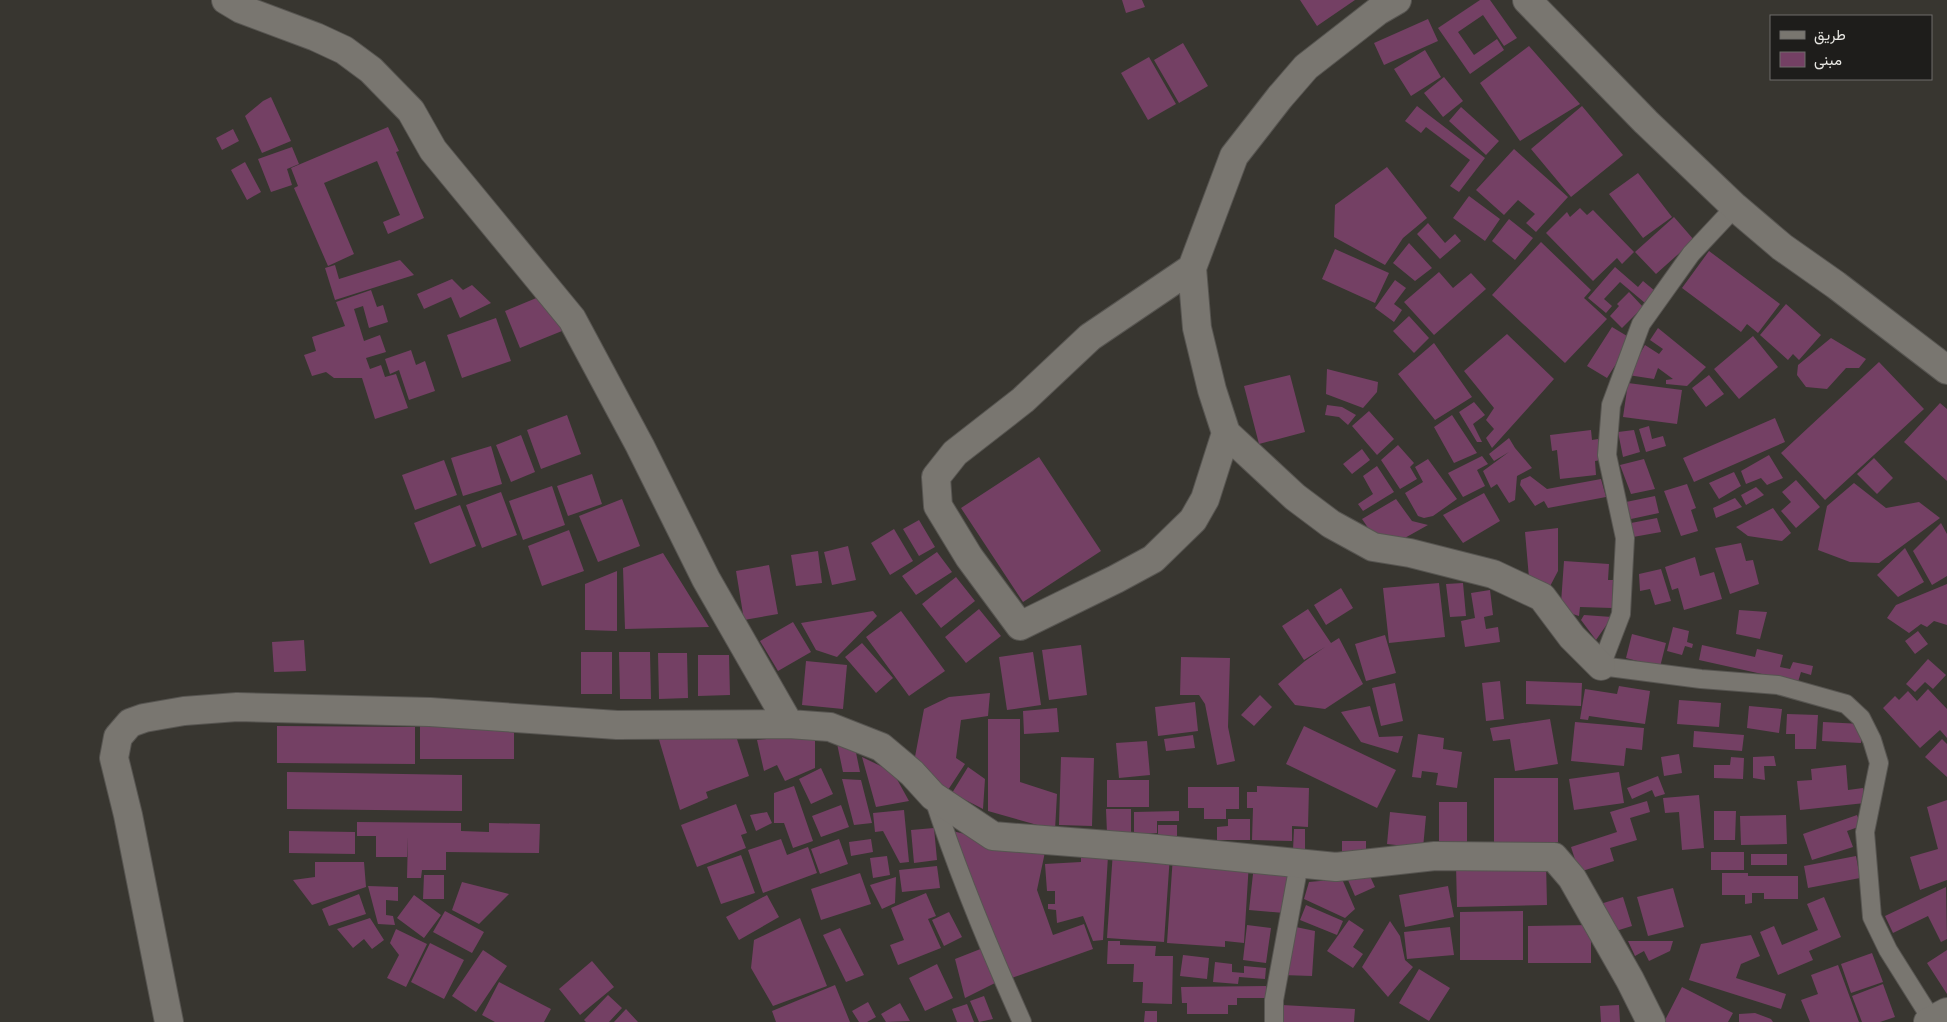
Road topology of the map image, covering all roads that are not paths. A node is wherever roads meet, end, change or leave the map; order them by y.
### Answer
1 (226, 0) edge
2 (1397, 0) edge
3 (1526, 0) edge
4 (1735, 208) junction
5 (1192, 268) junction
6 (1947, 370) edge
7 (1226, 434) junction
8 (1602, 666) junction
9 (789, 724) junction
10 (933, 796) junction
11 (1299, 864) junction
12 (1936, 1018) edge
13 (169, 1022) edge
14 (1022, 1022) edge
15 (1274, 1022) edge
16 (1651, 1022) edge

1 - 9 street
2 - 5 street
3 - 4 street
4 - 6 street
4 - 8 lane
5 - 7 street
5 - 7 street
7 - 8 street
8 - 12 lane
9 - 10 street
9 - 13 street
10 - 11 street
10 - 14 lane
11 - 15 lane
11 - 16 street

